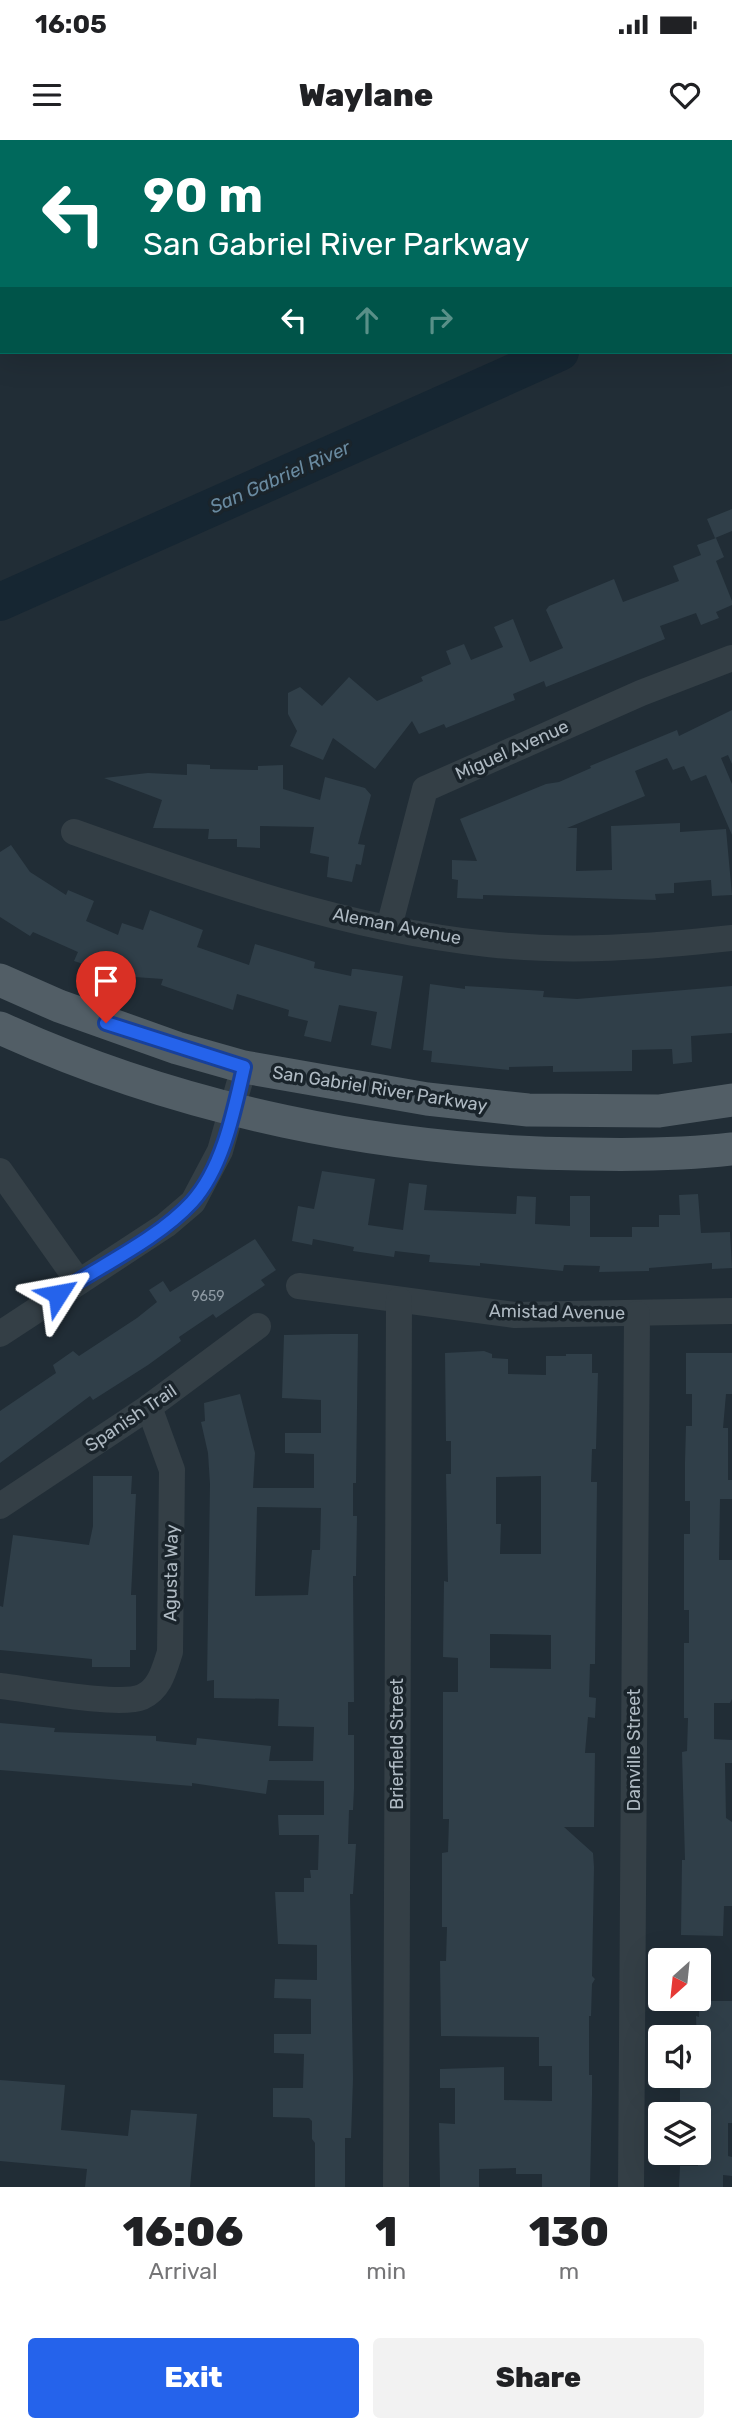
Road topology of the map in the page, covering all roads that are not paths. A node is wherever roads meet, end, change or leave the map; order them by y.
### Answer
1 (732, 659) edge
2 (74, 832) dead end
3 (388, 927) junction
4 (732, 938) edge
5 (0, 980) edge
6 (0, 1028) edge
7 (244, 1067) junction
8 (732, 1100) edge
9 (234, 1111) junction
10 (732, 1149) edge
11 (0, 1171) edge
12 (78, 1281) junction
13 (299, 1286) dead end
14 (399, 1300) junction
15 (732, 1311) edge
16 (637, 1314) junction
17 (258, 1326) dead end
18 (0, 1334) edge
19 (149, 1407) junction
20 (0, 1506) edge
21 (0, 1686) edge
22 (396, 2187) edge
23 (631, 2187) edge

1 - 3 street, Miguel Avenue
2 - 3 street, Aleman Avenue
3 - 4 street, Aleman Avenue
5 - 7 main road, San Gabriel River Parkway
6 - 9 main road
7 - 8 main road, San Gabriel River Parkway
7 - 9 street
9 - 10 main road
9 - 12 street
11 - 12 street
12 - 18 street
13 - 14 street, Amistad Avenue
14 - 16 street, Amistad Avenue
14 - 22 street, Brierfield Street
15 - 16 street, Amistad Avenue
16 - 23 street, Danville Street
17 - 19 street, Spanish Trail
19 - 20 street, Spanish Trail
19 - 21 street, Agusta Way

